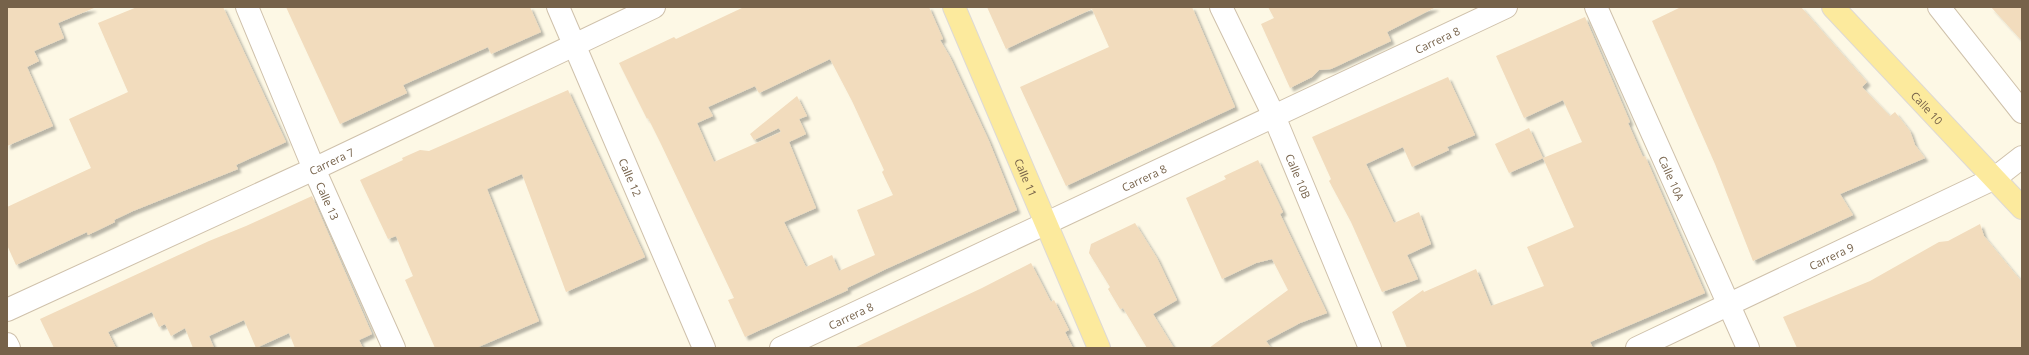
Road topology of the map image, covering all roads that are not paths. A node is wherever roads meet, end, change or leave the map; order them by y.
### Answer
1 (247, 7) edge
2 (558, 7) edge
3 (654, 7) edge
4 (954, 7) edge
5 (1221, 7) edge
6 (1506, 7) edge
7 (1596, 7) edge
8 (1833, 7) edge
9 (1939, 7) edge
10 (574, 44) junction
11 (2022, 112) edge
12 (1274, 116) junction
13 (2022, 157) edge
14 (314, 169) junction
15 (1995, 178) junction
16 (2022, 208) edge
17 (1045, 222) junction
18 (1730, 306) junction
19 (7, 310) edge
20 (7, 344) edge
21 (9, 348) edge
22 (394, 348) edge
23 (704, 348) edge
24 (781, 348) edge
25 (1099, 348) edge
26 (1370, 348) edge
27 (1637, 348) edge
28 (1748, 348) edge

1 - 14 street, Calle 13
2 - 10 street, Calle 12
3 - 10 street, Carrera 7
4 - 17 main road, Calle 11
5 - 12 street, Calle 10B
6 - 12 street, Carrera 8
7 - 18 street, Calle 10A
8 - 15 main road, Calle 10
9 - 11 street
10 - 14 street, Carrera 7
10 - 23 street, Calle 12
12 - 17 street, Carrera 8
12 - 26 street, Calle 10B
13 - 15 street, Carrera 9
14 - 19 street, Carrera 7
14 - 22 street, Calle 13
15 - 16 main road, Calle 10
15 - 18 street, Carrera 9
17 - 24 street, Carrera 8
17 - 25 main road, Calle 11
18 - 27 street, Carrera 9
18 - 28 street, Calle 10A
20 - 21 street

